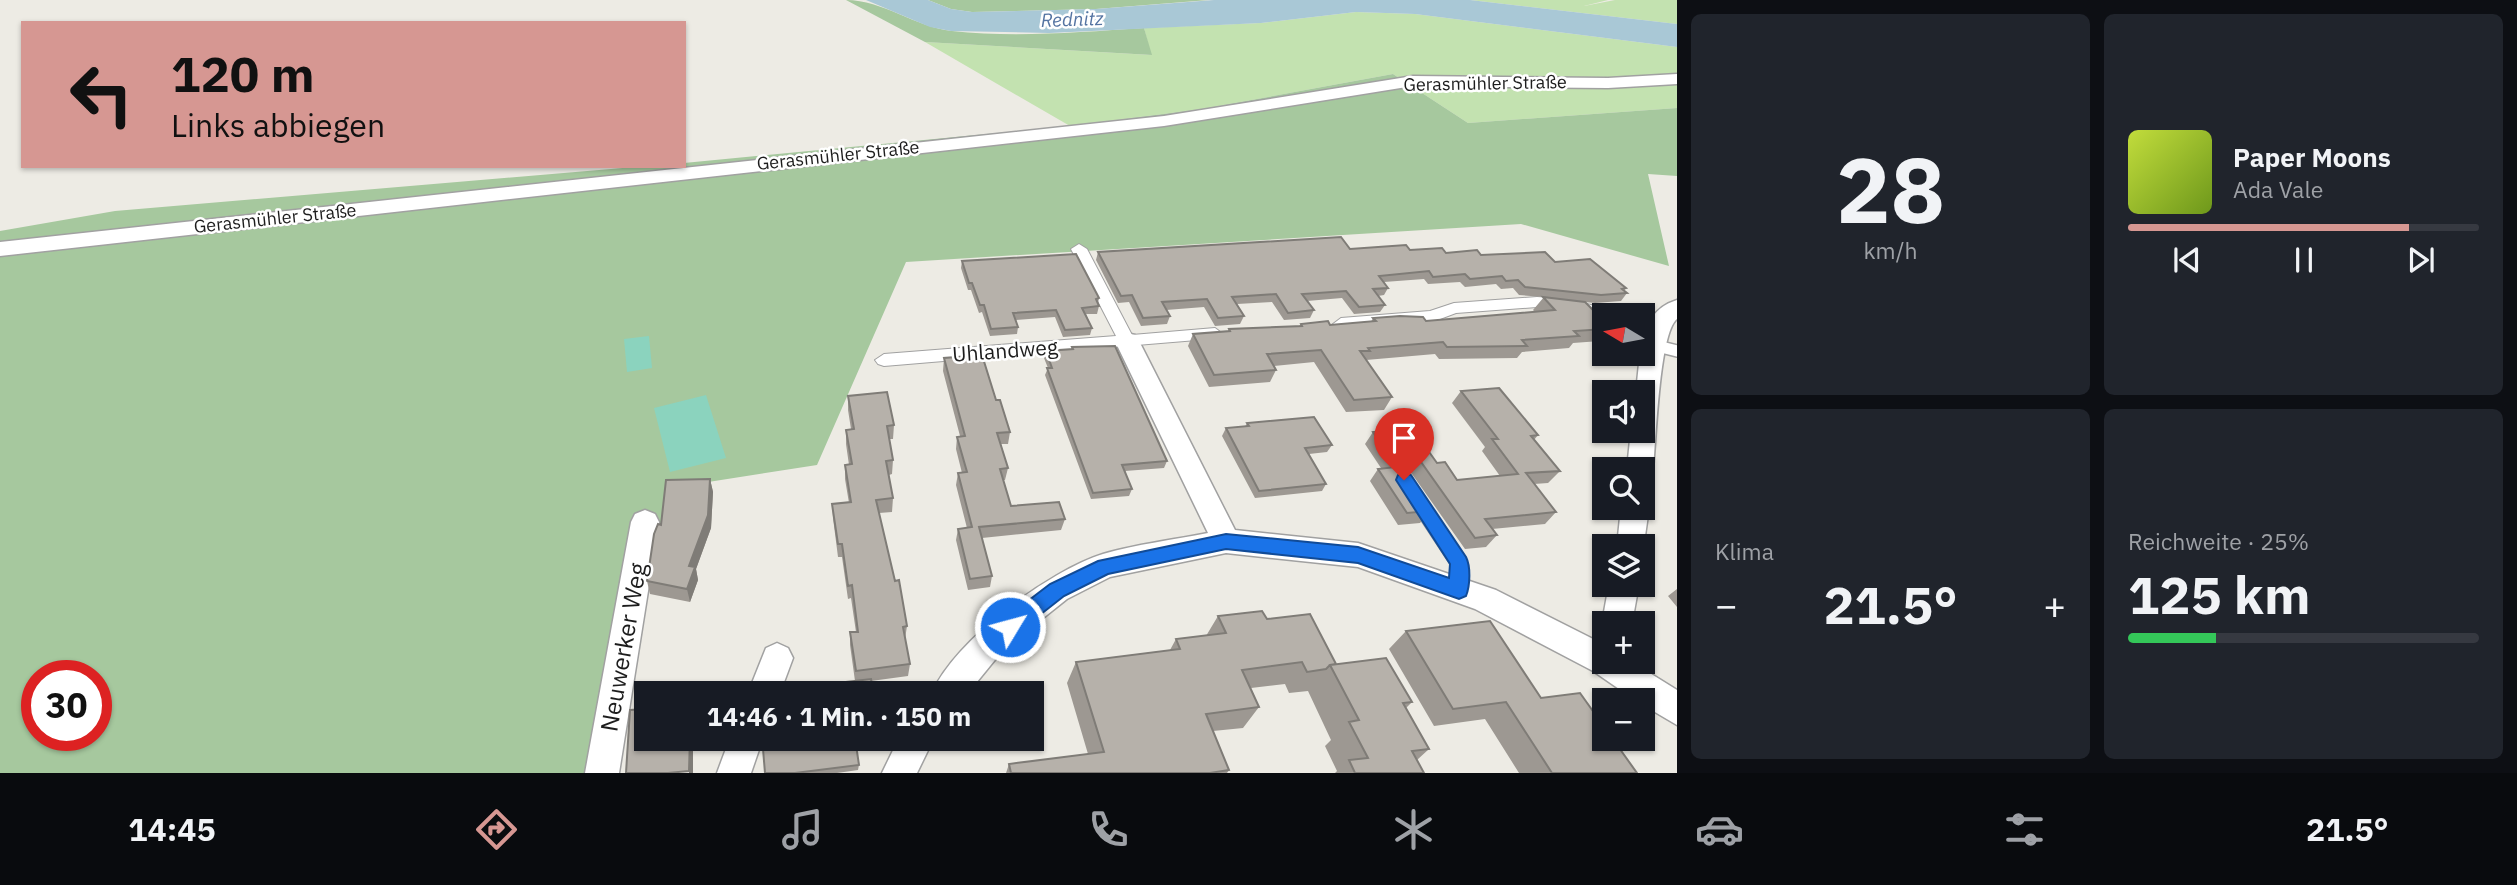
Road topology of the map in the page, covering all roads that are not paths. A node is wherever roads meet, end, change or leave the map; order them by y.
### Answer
1 (1677, 79) edge
2 (0, 249) edge
3 (1079, 249) dead end
4 (1677, 308) edge
5 (1592, 310) edge
6 (1328, 325) edge
7 (1656, 326) edge
8 (1231, 333) edge
9 (1656, 336) edge
10 (1127, 341) junction
11 (1677, 351) edge
12 (884, 360) dead end
13 (1648, 366) edge
14 (1641, 457) edge
15 (1411, 491) edge
16 (645, 522) dead end
17 (1226, 541) junction
18 (1459, 590) junction
19 (1592, 654) edge
20 (777, 658) dead end
21 (1625, 674) edge
22 (768, 681) edge
23 (958, 681) edge
24 (1677, 709) edge
25 (746, 751) edge
26 (911, 751) edge
27 (602, 773) edge
28 (734, 773) edge
29 (899, 773) edge

1 - 2 street, Gerasmühler Straße
3 - 10 street
4 - 7 street
5 - 6 street
8 - 10 street, Uhlandweg
9 - 11 lane
10 - 12 street, Uhlandweg
10 - 17 street
13 - 14 street
15 - 18 lane
16 - 27 street, Neuwerker Weg
17 - 18 street
17 - 23 street
18 - 19 street
20 - 22 street
21 - 24 street
25 - 28 street
26 - 29 street

